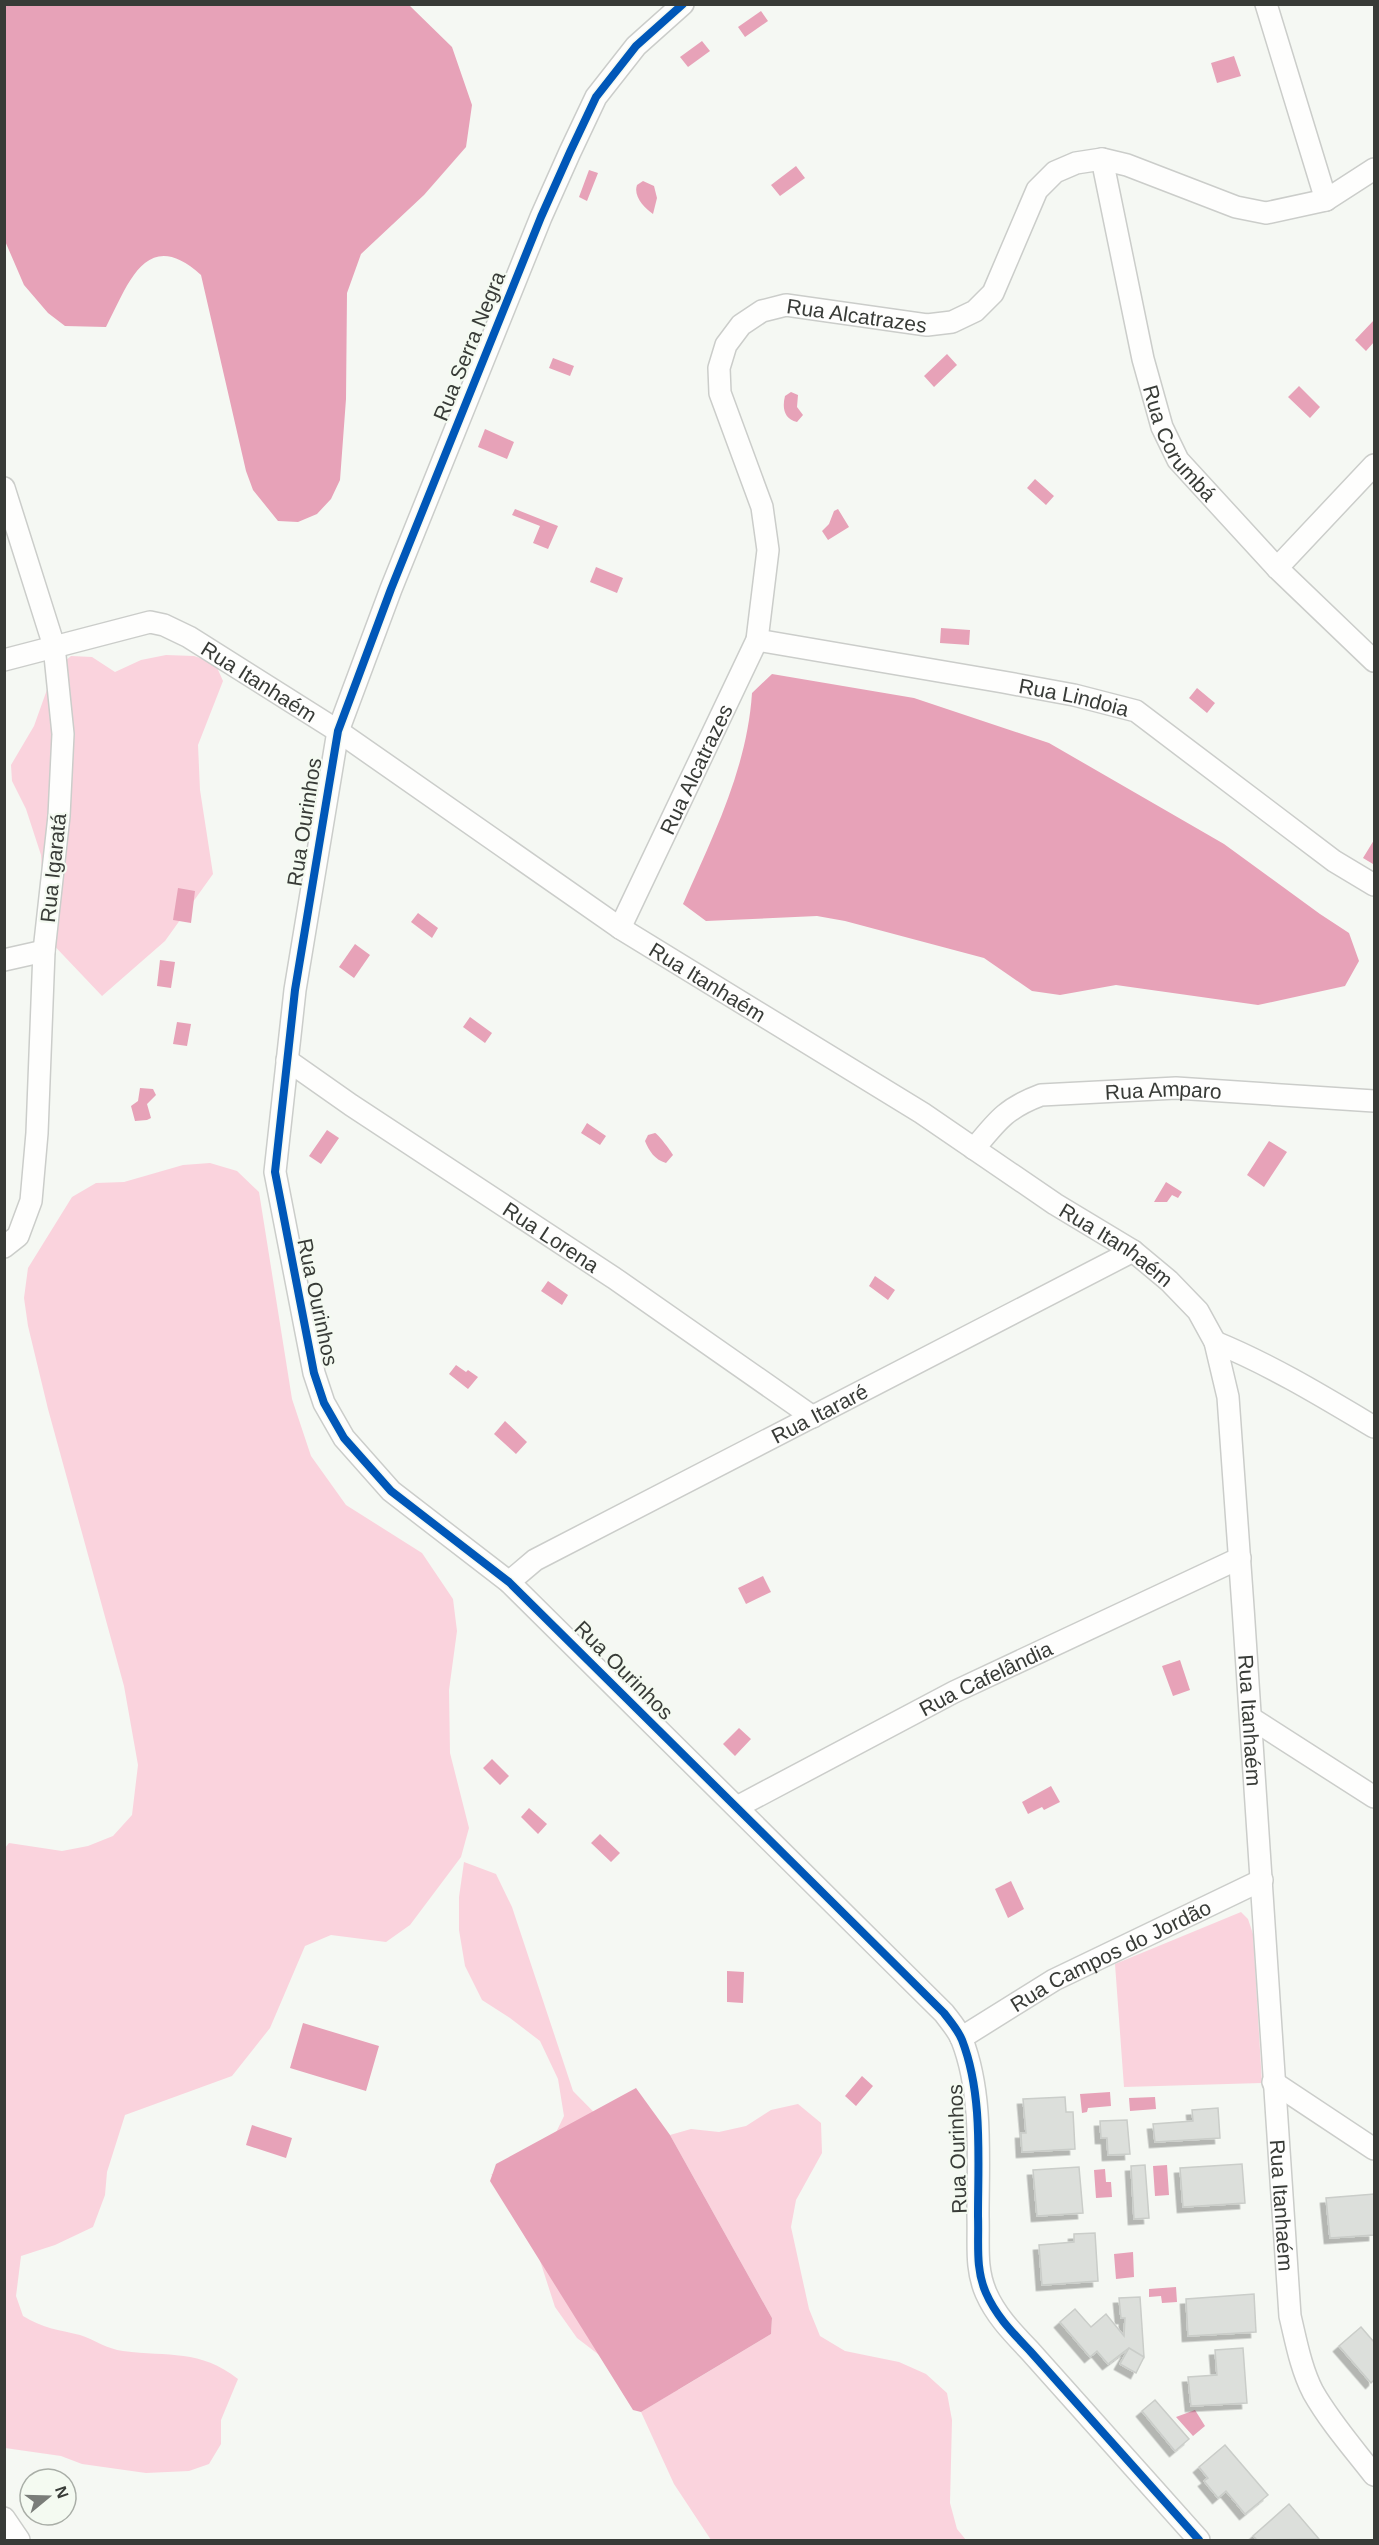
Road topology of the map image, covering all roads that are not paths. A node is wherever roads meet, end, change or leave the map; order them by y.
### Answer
1 (683, 4) edge
2 (1266, 4) edge
3 (1102, 159) junction
4 (1374, 169) edge
5 (1326, 200) junction
6 (1374, 465) edge
7 (4, 488) edge
8 (1277, 568) junction
9 (757, 640) junction
10 (54, 646) junction
11 (4, 660) edge
12 (1374, 661) edge
13 (338, 731) junction
14 (1374, 885) edge
15 (620, 928) junction
16 (44, 951) junction
17 (4, 960) edge
18 (287, 1060) junction
19 (1374, 1101) edge
20 (974, 1149) junction
21 (4, 1248) edge
22 (1133, 1251) junction
23 (1215, 1342) junction
24 (813, 1417) junction
25 (1374, 1428) edge
26 (1240, 1557) junction
27 (509, 1582) junction
28 (1251, 1718) junction
29 (1374, 1797) edge
30 (737, 1807) junction
31 (1262, 1880) junction
32 (961, 2038) junction
33 (1273, 2082) junction
34 (1374, 2149) edge
35 (1374, 2475) edge
36 (4, 2518) edge
37 (19, 2541) edge
38 (1199, 2541) edge

1 - 13 street, Rua Serra Negra
2 - 5 street
3 - 5 street, Rua Alcatrazes
3 - 8 street, Rua Corumbá
3 - 9 street, Rua Alcatrazes
4 - 5 street, Rua Alcatrazes
6 - 8 street
7 - 10 street, Rua Igaratá
8 - 12 street, Rua Corumbá
9 - 14 street, Rua Lindoia
9 - 15 street, Rua Alcatrazes
10 - 11 street, Rua Itanhaém
10 - 13 street, Rua Itanhaém
10 - 16 street, Rua Igaratá
13 - 15 street, Rua Itanhaém
13 - 18 street, Rua Ourinhos
15 - 20 street, Rua Itanhaém
16 - 17 street
16 - 21 street, Rua Igaratá
18 - 24 street, Rua Lorena
18 - 27 street, Rua Ourinhos
19 - 20 street, Rua Amparo
20 - 22 street, Rua Itanhaém
22 - 23 street, Rua Itanhaém
22 - 24 street, Rua Itararé
23 - 25 street
23 - 26 street, Rua Itanhaém
24 - 27 street, Rua Itararé
26 - 28 street, Rua Itanhaém
26 - 30 street, Rua Cafelândia
27 - 30 street, Rua Ourinhos
28 - 29 street
28 - 31 street, Rua Itanhaém
30 - 32 street, Rua Ourinhos
31 - 32 street, Rua Campos do Jordão
31 - 33 street, Rua Itanhaém
32 - 38 street, Rua Ourinhos
33 - 34 street
33 - 35 street, Rua Itanhaém
36 - 37 street

